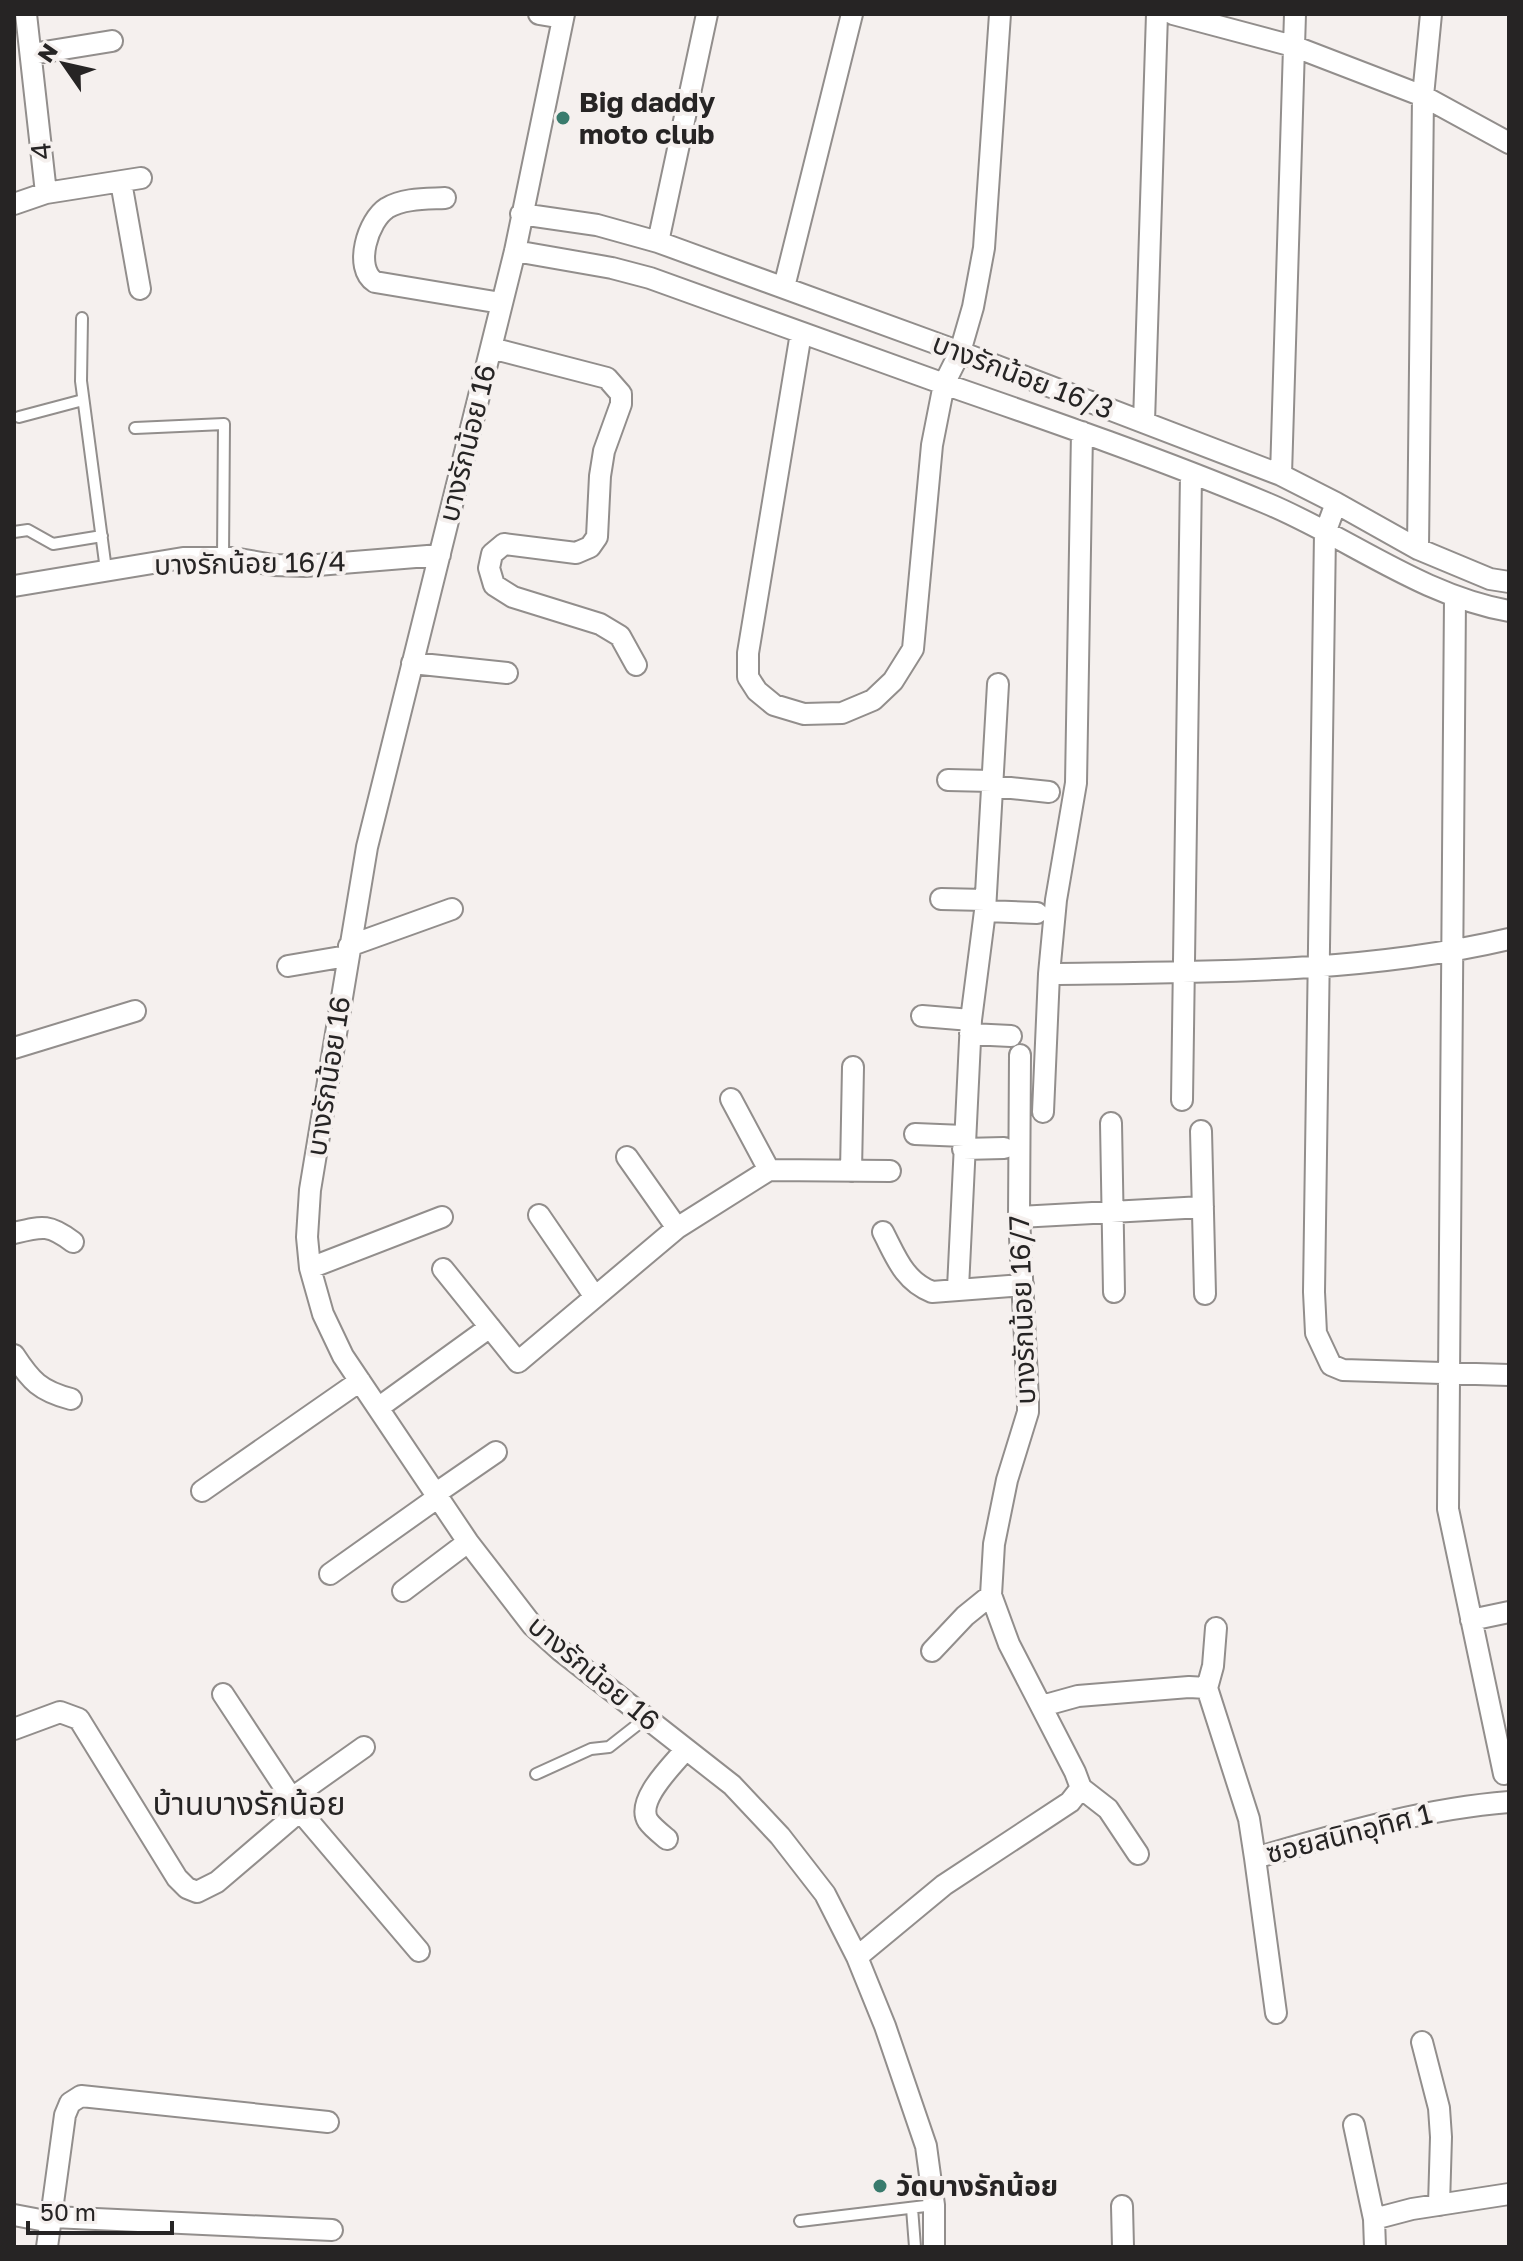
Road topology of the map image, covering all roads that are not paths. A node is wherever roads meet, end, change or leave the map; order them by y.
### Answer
1 (26, 14) edge
2 (539, 14) edge
3 (707, 14) edge
4 (852, 14) edge
5 (1000, 14) edge
6 (1157, 14) edge
7 (1173, 14) edge
8 (1295, 14) edge
9 (1431, 14) edge
10 (563, 16) edge
11 (112, 41) dead end
12 (1293, 46) junction
13 (32, 54) junction
14 (1423, 96) junction
15 (1509, 143) edge
16 (46, 193) junction
17 (445, 198) dead end
18 (14, 204) edge
19 (521, 214) junction
20 (621, 233) junction
21 (658, 242) junction
22 (515, 251) junction
23 (612, 268) junction
24 (784, 287) junction
25 (140, 289) dead end
26 (501, 303) junction
27 (82, 318) dead end
28 (801, 333) junction
29 (491, 348) junction
30 (960, 352) junction
31 (944, 384) junction
32 (83, 400) junction
33 (19, 417) dead end
34 (1144, 422) junction
35 (135, 428) dead end
36 (1082, 432) junction
37 (1191, 474) junction
38 (1281, 475) junction
39 (1336, 503) junction
40 (14, 532) edge
41 (1325, 533) junction
42 (102, 536) junction
43 (1418, 549) junction
44 (440, 555) junction
45 (223, 558) junction
46 (106, 570) junction
47 (1509, 582) edge
48 (14, 586) edge
49 (1455, 597) junction
50 (1509, 611) edge
51 (412, 663) junction
52 (636, 665) dead end
53 (507, 673) dead end
54 (998, 684) dead end
55 (948, 780) dead end
56 (992, 783) junction
57 (1049, 792) dead end
58 (941, 899) dead end
59 (985, 906) junction
60 (452, 909) dead end
61 (1037, 913) dead end
62 (1509, 939) edge
63 (348, 951) junction
64 (1451, 952) junction
65 (1318, 965) junction
66 (288, 966) dead end
67 (1182, 972) junction
68 (1049, 974) junction
69 (135, 1011) dead end
70 (922, 1016) dead end
71 (971, 1027) junction
72 (14, 1048) edge
73 (853, 1067) dead end
74 (731, 1099) dead end
75 (1182, 1100) dead end
76 (1043, 1112) dead end
77 (1111, 1123) dead end
78 (1201, 1131) dead end
79 (915, 1134) dead end
80 (964, 1142) junction
81 (1004, 1148) dead end
82 (627, 1157) dead end
83 (769, 1170) junction
84 (851, 1171) junction
85 (890, 1171) dead end
86 (1203, 1207) junction
87 (1114, 1210) junction
88 (539, 1215) dead end
89 (442, 1217) dead end
90 (1019, 1217) junction
91 (677, 1228) junction
92 (883, 1232) dead end
93 (14, 1233) edge
94 (73, 1242) dead end
95 (310, 1268) junction
96 (443, 1269) dead end
97 (1023, 1285) junction
98 (958, 1288) junction
99 (1114, 1292) dead end
100 (1205, 1294) dead end
101 (595, 1297) junction
102 (490, 1327) junction
103 (14, 1355) edge
104 (1448, 1374) junction
105 (1509, 1375) edge
106 (360, 1381) junction
107 (71, 1399) dead end
108 (378, 1408) junction
109 (496, 1452) dead end
110 (202, 1491) dead end
111 (436, 1496) junction
112 (468, 1542) junction
113 (330, 1574) dead end
114 (403, 1591) dead end
115 (991, 1595) junction
116 (1509, 1612) edge
117 (1471, 1620) junction
118 (1216, 1628) dead end
119 (932, 1651) dead end
120 (1207, 1688) junction
121 (223, 1694) dead end
122 (1042, 1706) junction
123 (646, 1718) junction
124 (14, 1729) edge
125 (364, 1747) dead end
126 (686, 1749) junction
127 (536, 1774) dead end
128 (1504, 1774) dead end
129 (1081, 1788) junction
130 (1509, 1802) edge
131 (296, 1805) junction
132 (667, 1839) dead end
133 (1138, 1854) dead end
134 (1255, 1858) junction
135 (419, 1951) dead end
136 (857, 1957) junction
137 (1276, 2013) dead end
138 (1422, 2042) dead end
139 (328, 2122) dead end
140 (1354, 2125) dead end
141 (1509, 2194) edge
142 (934, 2205) junction
143 (1439, 2205) junction
144 (1122, 2206) dead end
145 (912, 2208) junction
146 (14, 2215) edge
147 (1374, 2219) junction
148 (52, 2220) junction
149 (800, 2221) dead end
150 (332, 2230) dead end
151 (47, 2247) edge
152 (915, 2247) edge
153 (934, 2247) edge
154 (1123, 2247) edge
155 (1375, 2247) edge

1 - 13 street, 4
2 - 10 street
3 - 21 street
4 - 24 street
5 - 30 street
6 - 34 street
7 - 12 street
8 - 12 street
9 - 14 street
10 - 19 street, บางรักน้อย 16
11 - 13 street
12 - 14 street
12 - 38 street
13 - 16 street, 4
14 - 15 street
14 - 43 street
16 - 18 street
16 - 25 street
17 - 26 street
19 - 20 street, บางรักน้อย 16/3
19 - 22 street, บางรักน้อย 16
20 - 21 street, บางรักน้อย 16/3
20 - 23 street
21 - 24 street, บางรักน้อย 16/3
22 - 23 street
22 - 26 street, บางรักน้อย 16
23 - 28 street
24 - 30 street, บางรักน้อย 16/3
26 - 29 street, บางรักน้อย 16
27 - 32 lane
28 - 31 street
28 - 31 street
29 - 44 street, บางรักน้อย 16
29 - 52 street
30 - 31 street
30 - 34 street, บางรักน้อย 16/3
31 - 36 street
32 - 33 lane
32 - 42 lane
34 - 38 street, บางรักน้อย 16/3
35 - 45 lane
36 - 37 street
36 - 68 street
37 - 41 street
37 - 67 street
38 - 39 street, บางรักน้อย 16/3
39 - 41 street
39 - 43 street, บางรักน้อย 16/3
40 - 42 lane
41 - 49 street
41 - 65 street
42 - 46 lane
43 - 47 street, บางรักน้อย 16/3
44 - 45 street, บางรักน้อย 16/4
44 - 51 street, บางรักน้อย 16
45 - 46 street, บางรักน้อย 16/4
46 - 48 street, บางรักน้อย 16/4
49 - 50 street
49 - 64 street
51 - 53 street
51 - 63 street, บางรักน้อย 16
54 - 56 street
55 - 56 street
56 - 57 street
56 - 59 street
58 - 59 street
59 - 61 street
59 - 71 street
60 - 63 street
62 - 64 street
63 - 66 street
63 - 95 street, บางรักน้อย 16
64 - 65 street
64 - 104 street
65 - 67 street
65 - 104 street
67 - 68 street
67 - 75 street
68 - 76 street
69 - 72 street
70 - 71 street
71 - 80 street
71 - 90 street, บางรักน้อย 16/7
73 - 84 street
74 - 83 street
77 - 87 street
78 - 86 street
79 - 80 street
80 - 81 street
80 - 98 street
82 - 91 street
83 - 84 street
83 - 91 street
84 - 85 street
86 - 87 street
86 - 100 street
87 - 90 street
87 - 99 street
88 - 101 street
89 - 95 street
90 - 97 street, บางรักน้อย 16/7
91 - 101 street
92 - 98 street
93 - 94 street
95 - 106 street, บางรักน้อย 16
96 - 102 street
97 - 98 street
97 - 115 street, บางรักน้อย 16/7
101 - 102 street
102 - 108 street
103 - 107 street
104 - 105 street
104 - 117 street
106 - 108 street, บางรักน้อย 16
106 - 110 street
108 - 111 street, บางรักน้อย 16
109 - 111 street
111 - 112 street, บางรักน้อย 16
111 - 113 street
112 - 114 street
112 - 123 street, บางรักน้อย 16
115 - 119 street
115 - 122 street, บางรักน้อย 16/7
116 - 117 street
117 - 128 street
118 - 120 street
120 - 122 street
120 - 134 street, ซอยสนิทอุทิศ 1
121 - 131 street
122 - 129 street, บางรักน้อย 16/7
123 - 126 street, บางรักน้อย 16
123 - 127 lane
124 - 131 street
125 - 131 street
126 - 132 street
126 - 136 street, บางรักน้อย 16
129 - 133 street
129 - 136 street
130 - 134 street, ซอยสนิทอุทิศ 1
131 - 135 street
134 - 137 street
136 - 142 street, บางรักน้อย 16
138 - 143 street
139 - 148 street
140 - 147 street
141 - 143 street
142 - 145 lane
142 - 153 street, บางรักน้อย 16
143 - 147 street
144 - 154 street
145 - 149 lane
145 - 152 lane
146 - 148 street
147 - 155 street
148 - 150 street
148 - 151 street

